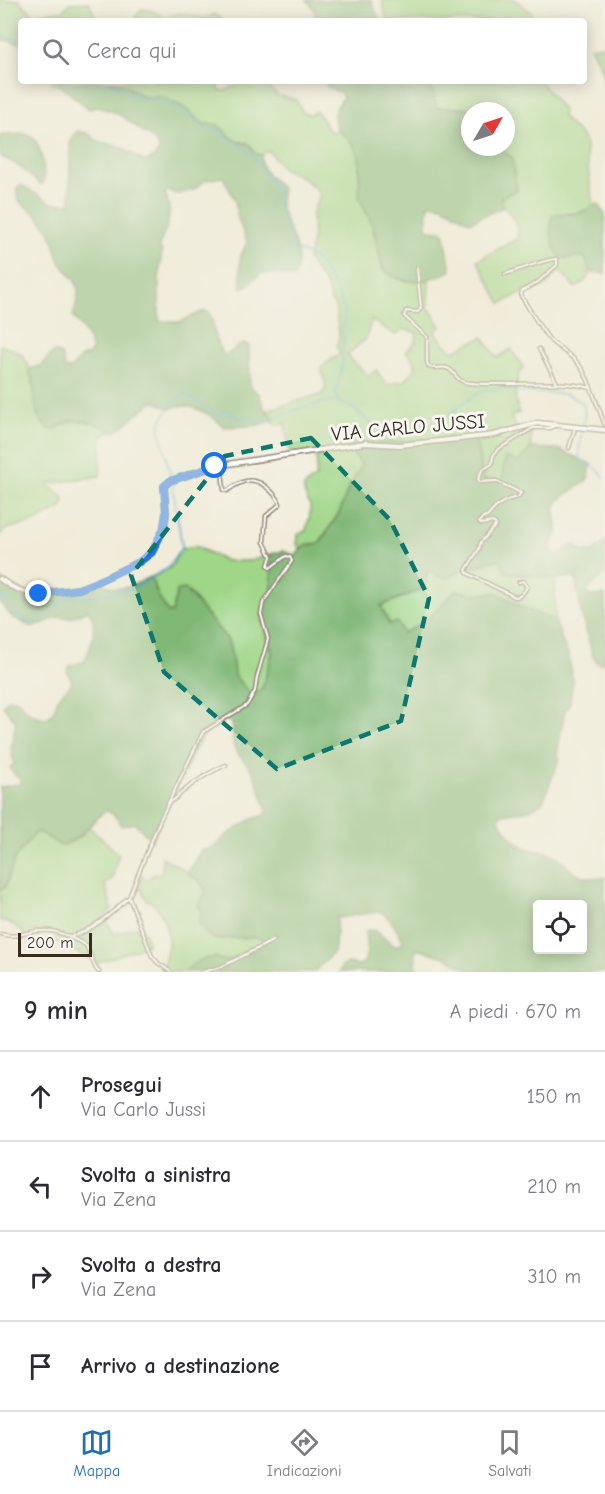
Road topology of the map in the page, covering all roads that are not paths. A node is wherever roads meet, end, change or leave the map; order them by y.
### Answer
1 (417, 268) dead end
2 (505, 274) dead end
3 (539, 349) dead end
4 (558, 384) junction
5 (591, 388) junction
6 (556, 424) junction
7 (605, 425) edge
8 (577, 428) junction
9 (605, 430) edge
10 (569, 448) dead end
11 (215, 466) junction
12 (0, 579) edge
13 (519, 582) dead end
14 (226, 765) dead end
15 (170, 802) junction
16 (129, 897) junction
17 (0, 934) edge
18 (68, 936) junction
19 (274, 940) dead end
20 (99, 972) edge
21 (171, 972) edge
22 (203, 972) edge

1 - 4 street, VIA CARLO JUSSI
2 - 5 street
3 - 4 street
4 - 5 street, VIA CARLO JUSSI
5 - 7 street
6 - 8 street, VIA CARLO JUSSI
6 - 11 street, VIA CARLO JUSSI
6 - 13 street
8 - 9 street, VIA CARLO JUSSI
8 - 10 street
11 - 12 street, VIA CARLO JUSSI
11 - 15 street
14 - 15 street
15 - 16 street
16 - 18 street
16 - 21 street
17 - 18 street
18 - 20 street
19 - 22 street

